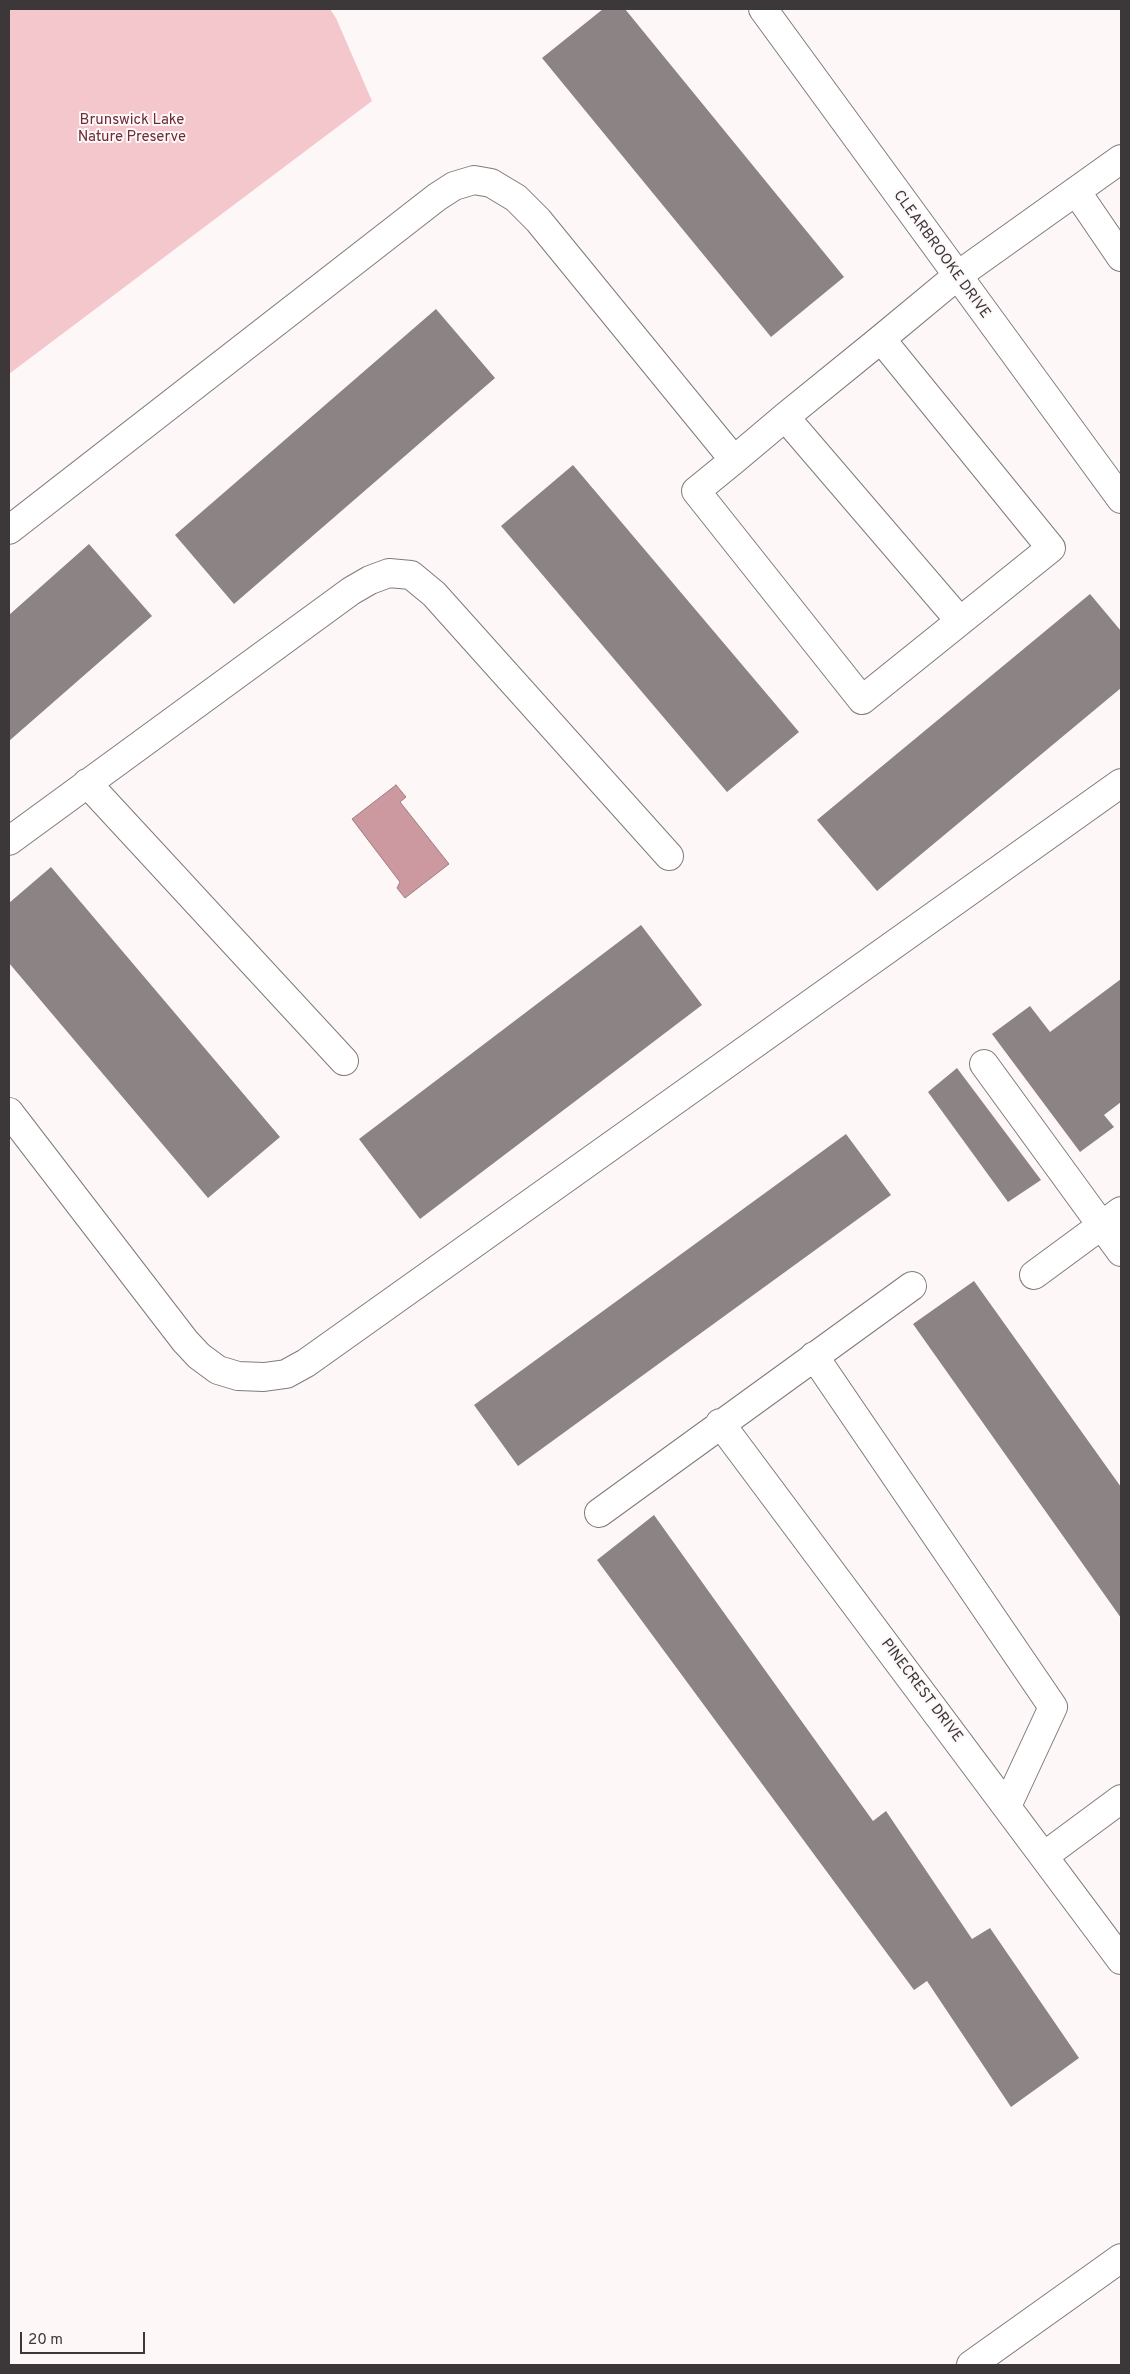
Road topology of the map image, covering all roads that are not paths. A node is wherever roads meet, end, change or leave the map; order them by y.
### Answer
1 (762, 9) edge
2 (1121, 159) edge
3 (1076, 191) junction
4 (1121, 257) edge
5 (957, 276) junction
6 (881, 339) junction
7 (785, 417) junction
8 (734, 460) junction
9 (1121, 500) edge
10 (9, 530) edge
11 (960, 621) junction
12 (1121, 782) edge
13 (87, 783) junction
14 (9, 841) edge
15 (669, 856) dead end
16 (344, 1061) dead end
17 (984, 1064) dead end
18 (9, 1112) edge
19 (1111, 1218) edge
20 (1121, 1252) edge
21 (1034, 1274) dead end
22 (912, 1286) dead end
23 (814, 1356) junction
24 (720, 1423) junction
25 (599, 1513) dead end
26 (1121, 1799) edge
27 (1007, 1806) junction
28 (1044, 1856) junction
29 (1121, 1960) edge
30 (1121, 2258) edge
31 (971, 2365) edge

1 - 5 street, CLEARBROOKE DRIVE
2 - 3 street
3 - 4 street
3 - 5 street
5 - 6 street
5 - 9 street, CLEARBROOKE DRIVE
6 - 7 street
6 - 11 street
7 - 8 street
7 - 11 street
8 - 10 street
8 - 11 street
12 - 18 street
13 - 14 street
13 - 15 street
13 - 16 street
17 - 19 street
19 - 20 street
19 - 21 street
22 - 23 street
23 - 24 street
23 - 27 street
24 - 25 street
24 - 27 street, PINECREST DRIVE
26 - 28 street
27 - 28 street, PINECREST DRIVE
28 - 29 street, PINECREST DRIVE
30 - 31 street

